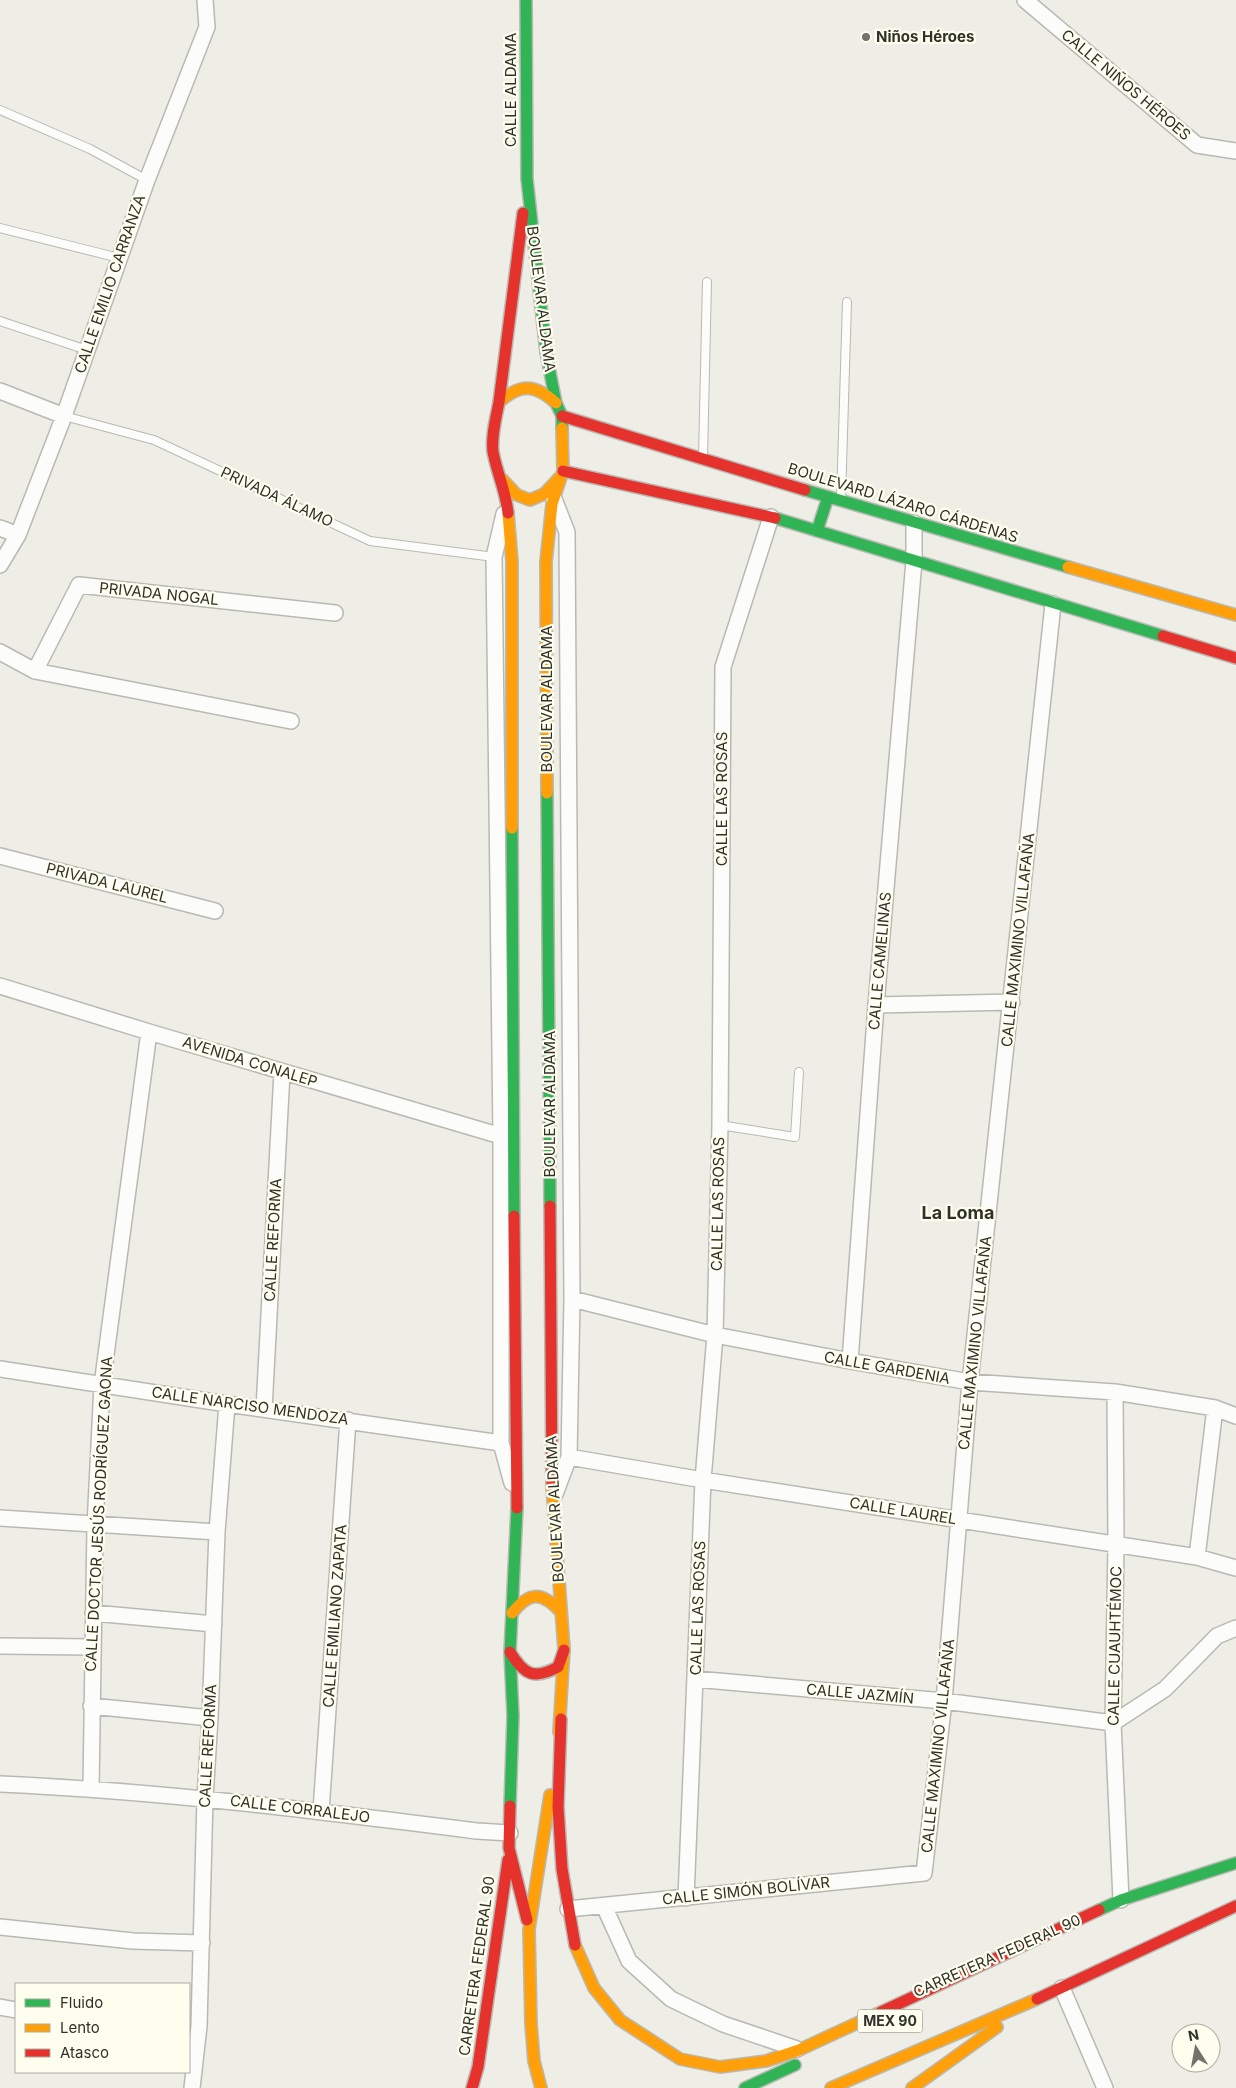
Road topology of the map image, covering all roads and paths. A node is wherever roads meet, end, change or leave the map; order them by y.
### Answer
1 (205, 0) edge
2 (526, 0) edge
3 (1025, 0) edge
4 (0, 110) edge
5 (1236, 151) edge
6 (527, 179) junction
7 (147, 180) junction
8 (0, 228) edge
9 (119, 258) junction
10 (707, 282) dead end
11 (847, 302) dead end
12 (0, 321) edge
13 (87, 350) junction
14 (0, 391) edge
15 (500, 402) junction
16 (556, 403) junction
17 (64, 416) junction
18 (562, 416) junction
19 (703, 459) junction
20 (561, 475) junction
21 (502, 479) junction
22 (828, 497) junction
23 (554, 499) junction
24 (841, 501) junction
25 (507, 503) junction
26 (771, 517) junction
27 (914, 523) junction
28 (0, 528) edge
29 (817, 531) junction
30 (18, 535) junction
31 (494, 557) junction
32 (914, 561) junction
33 (0, 564) edge
34 (1053, 604) junction
35 (336, 613) dead end
36 (1236, 615) edge
37 (0, 652) edge
38 (1236, 658) edge
39 (35, 671) junction
40 (291, 721) dead end
41 (0, 856) edge
42 (215, 911) dead end
43 (0, 986) edge
44 (1012, 1002) junction
45 (876, 1005) junction
46 (149, 1032) junction
47 (282, 1072) junction
48 (798, 1072) dead end
49 (720, 1125) junction
50 (501, 1136) junction
51 (572, 1299) junction
52 (716, 1335) junction
53 (850, 1361) junction
54 (0, 1369) edge
55 (970, 1382) junction
56 (102, 1385) junction
57 (1115, 1392) junction
58 (227, 1404) junction
59 (1215, 1408) junction
60 (264, 1409) junction
61 (1236, 1416) edge
62 (348, 1420) junction
63 (501, 1442) junction
64 (569, 1456) junction
65 (703, 1480) junction
66 (517, 1502) junction
67 (552, 1502) junction
68 (0, 1518) edge
69 (958, 1519) junction
70 (95, 1526) junction
71 (217, 1532) junction
72 (1116, 1545) junction
73 (1197, 1557) junction
74 (1236, 1568) edge
75 (560, 1611) junction
76 (512, 1612) junction
77 (93, 1613) junction
78 (214, 1624) junction
79 (1236, 1628) edge
80 (0, 1646) edge
81 (92, 1647) junction
82 (564, 1649) junction
83 (510, 1652) junction
84 (695, 1679) junction
85 (944, 1701) junction
86 (91, 1706) junction
87 (210, 1718) junction
88 (561, 1719) junction
89 (1113, 1723) junction
90 (0, 1784) edge
91 (91, 1788) junction
92 (205, 1798) junction
93 (321, 1811) junction
94 (510, 1840) junction
95 (1236, 1863) edge
96 (1236, 1867) edge
97 (924, 1873) joint
98 (686, 1898) junction
99 (1121, 1900) junction
100 (1154, 1902) dead end
101 (604, 1906) junction
102 (1236, 1906) edge
103 (568, 1909) junction
104 (0, 1927) edge
105 (529, 1929) junction
106 (202, 1943) junction
107 (1062, 1988) junction
108 (1033, 2000) junction
109 (0, 2007) edge
110 (15, 2010) edge
111 (912, 2010) dead end
112 (194, 2026) edge
113 (799, 2050) junction
114 (192, 2088) edge
115 (472, 2088) edge
116 (541, 2088) edge
117 (745, 2088) edge
118 (831, 2088) edge
119 (912, 2088) edge
120 (1105, 2088) edge

1 - 7 street, CALLE EMILIO CARRANZA
2 - 6 main road, CALLE ALDAMA
3 - 5 street, CALLE NIÑOS HÉROES
4 - 7 lane
6 - 15 main road, BOULEVAR ALDAMA
6 - 16 main road, BOULEVAR ALDAMA
7 - 9 street, CALLE EMILIO CARRANZA
8 - 9 lane
9 - 13 street, CALLE EMILIO CARRANZA
10 - 19 lane
11 - 24 lane
12 - 13 lane
13 - 17 street, CALLE EMILIO CARRANZA
14 - 17 street
15 - 16 main road
15 - 21 main road, BOULEVAR ALDAMA
16 - 18 main road, BOULEVAR ALDAMA
17 - 30 street, CALLE EMILIO CARRANZA
17 - 31 lane, PRIVADA ÁLAMO
18 - 19 main road, BOULEVARD LÁZARO CÁRDENAS
18 - 20 main road, BOULEVAR ALDAMA
19 - 22 main road, BOULEVARD LÁZARO CÁRDENAS
20 - 21 main road
20 - 23 main road, BOULEVAR ALDAMA
20 - 26 main road
21 - 25 main road, BOULEVAR ALDAMA
22 - 24 main road, BOULEVARD LÁZARO CÁRDENAS
22 - 29 main road
23 - 51 street
23 - 67 main road, BOULEVAR ALDAMA
24 - 27 main road, BOULEVARD LÁZARO CÁRDENAS
25 - 31 street, BOULEVAR ALDAMA
25 - 66 main road, BOULEVAR ALDAMA
26 - 29 main road
26 - 49 street, CALLE LAS ROSAS
27 - 32 street, CALLE CAMELINAS
27 - 36 main road, BOULEVARD LÁZARO CÁRDENAS
28 - 30 street
29 - 32 main road
30 - 33 street, CALLE EMILIO CARRANZA
31 - 50 street, BOULEVAR ALDAMA
32 - 34 main road
32 - 45 street, CALLE CAMELINAS
34 - 38 main road
34 - 44 street, CALLE MAXIMINO VILLAFAÑA
35 - 39 street, PRIVADA NOGAL
37 - 39 street
39 - 40 street
41 - 42 street, PRIVADA LAUREL
43 - 46 street, AVENIDA CONALEP
44 - 45 street
44 - 55 street, CALLE MAXIMINO VILLAFAÑA
45 - 53 street, CALLE CAMELINAS
46 - 47 street, AVENIDA CONALEP
46 - 56 street, CALLE DOCTOR JESÚS RODRÍGUEZ GAONA
47 - 50 street, AVENIDA CONALEP
47 - 60 street, CALLE REFORMA
48 - 49 lane
49 - 52 street, CALLE LAS ROSAS
50 - 63 street, BOULEVAR ALDAMA
51 - 52 street, CALLE GARDENIA
51 - 64 street
52 - 53 street, CALLE GARDENIA
52 - 65 street, CALLE LAS ROSAS
53 - 55 street, CALLE GARDENIA
54 - 56 street, CALLE NARCISO MENDOZA
55 - 57 street, CALLE GARDENIA
55 - 69 street, CALLE MAXIMINO VILLAFAÑA
56 - 58 street, CALLE NARCISO MENDOZA
56 - 70 street, CALLE DOCTOR JESÚS RODRÍGUEZ GAONA
57 - 59 street, CALLE GARDENIA
57 - 72 street, CALLE CUAUHTÉMOC
58 - 60 street, CALLE NARCISO MENDOZA
58 - 71 street, CALLE REFORMA
59 - 61 street, CALLE GARDENIA
59 - 73 street
60 - 62 street, CALLE NARCISO MENDOZA
62 - 63 street, CALLE NARCISO MENDOZA
62 - 93 street, CALLE EMILIANO ZAPATA
63 - 66 street, BOULEVAR ALDAMA
64 - 65 street, CALLE LAUREL
64 - 67 street
65 - 69 street, CALLE LAUREL
65 - 84 street, CALLE LAS ROSAS
66 - 76 main road, BOULEVAR ALDAMA
67 - 75 main road, BOULEVAR ALDAMA
68 - 70 street
69 - 72 street, CALLE LAUREL
69 - 85 street, CALLE MAXIMINO VILLAFAÑA
70 - 71 street
70 - 77 street, CALLE DOCTOR JESÚS RODRÍGUEZ GAONA
71 - 78 street, CALLE REFORMA
72 - 73 street, CALLE LAUREL
72 - 89 street, CALLE CUAUHTÉMOC
73 - 74 street, CALLE LAUREL
75 - 76 main road
75 - 82 main road, BOULEVAR ALDAMA
76 - 83 main road, BOULEVAR ALDAMA
77 - 78 street
77 - 81 street, CALLE DOCTOR JESÚS RODRÍGUEZ GAONA
78 - 87 street, CALLE REFORMA
79 - 89 street
80 - 81 street
81 - 86 street, CALLE DOCTOR JESÚS RODRÍGUEZ GAONA
82 - 83 main road
82 - 88 main road, BOULEVAR ALDAMA
83 - 94 main road, BOULEVAR ALDAMA
84 - 85 street, CALLE JAZMÍN
84 - 98 street, CALLE LAS ROSAS
85 - 89 street, CALLE JAZMÍN
85 - 97 street, CALLE MAXIMINO VILLAFAÑA
86 - 87 street
86 - 91 street, CALLE DOCTOR JESÚS RODRÍGUEZ GAONA
87 - 92 street, CALLE REFORMA
88 - 103 main road
88 - 105 main road, BOULEVAR ALDAMA
89 - 99 street, CALLE CUAUHTÉMOC
90 - 91 street, CALLE CORRALEJO
91 - 92 street, CALLE CORRALEJO
92 - 93 street, CALLE CORRALEJO
92 - 106 street, CALLE REFORMA
93 - 94 street, CALLE CORRALEJO
94 - 105 main road, BOULEVAR ALDAMA
94 - 115 main road, CARRETERA FEDERAL 90
95 - 99 main road
96 - 100 main road
97 - 98 street, CALLE SIMÓN BOLÍVAR
98 - 101 street, CALLE SIMÓN BOLÍVAR
99 - 113 main road
101 - 103 street, CALLE SIMÓN BOLÍVAR
101 - 113 street
102 - 107 main road, MEX 90
103 - 113 main road
104 - 106 street
105 - 116 main road
106 - 112 street, CALLE REFORMA
107 - 108 main road, MEX 90
107 - 120 street
108 - 118 main road, MEX 90
108 - 119 main road
109 - 110 street
111 - 117 main road, CARRETERA FEDERAL 90 / MEX 90
112 - 114 street, CALLE REFORMA

